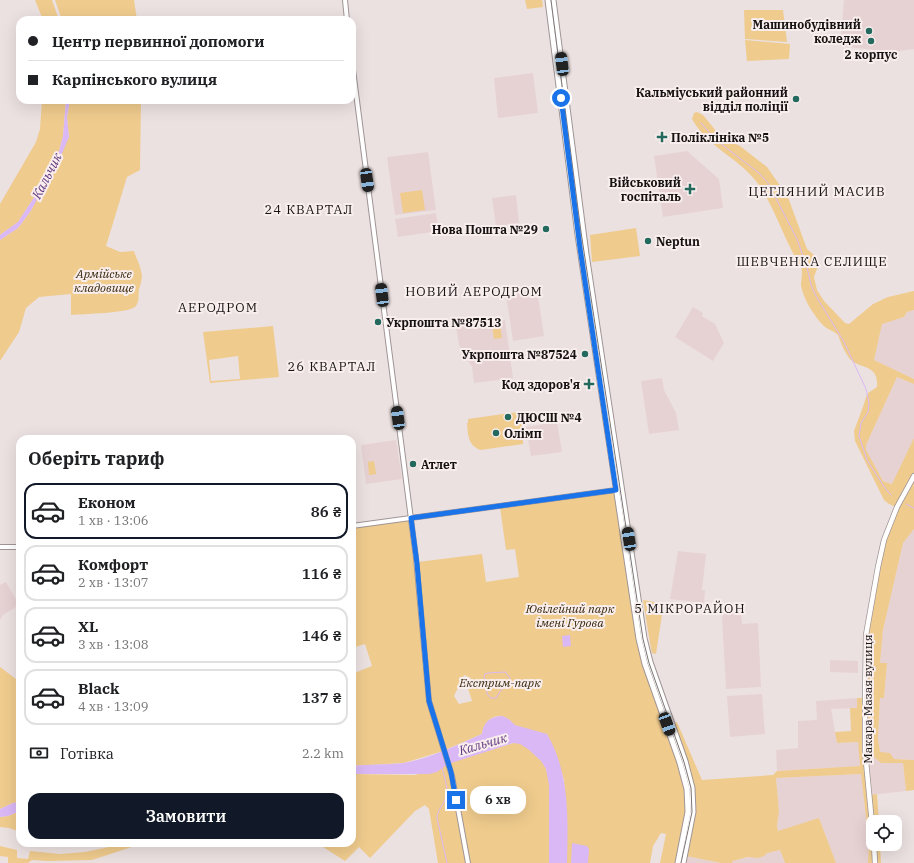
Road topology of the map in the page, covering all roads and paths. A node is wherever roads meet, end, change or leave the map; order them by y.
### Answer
1 (345, 0) edge
2 (548, 0) edge
3 (552, 4) edge
4 (347, 16) edge
5 (356, 93) edge
6 (914, 476) edge
7 (619, 489) junction
8 (411, 518) junction
9 (356, 525) edge
10 (0, 547) edge
11 (16, 547) edge
12 (871, 815) edge
13 (874, 851) edge
14 (468, 863) edge
15 (678, 863) edge
16 (683, 863) edge
17 (875, 863) edge

1 - 4 street
2 - 3 main road
3 - 7 main road
5 - 8 street
6 - 12 main road, Макара Мазая вулиця
7 - 8 street
7 - 15 main road
7 - 16 main road
8 - 9 street
8 - 14 street
10 - 11 street
13 - 17 main road

